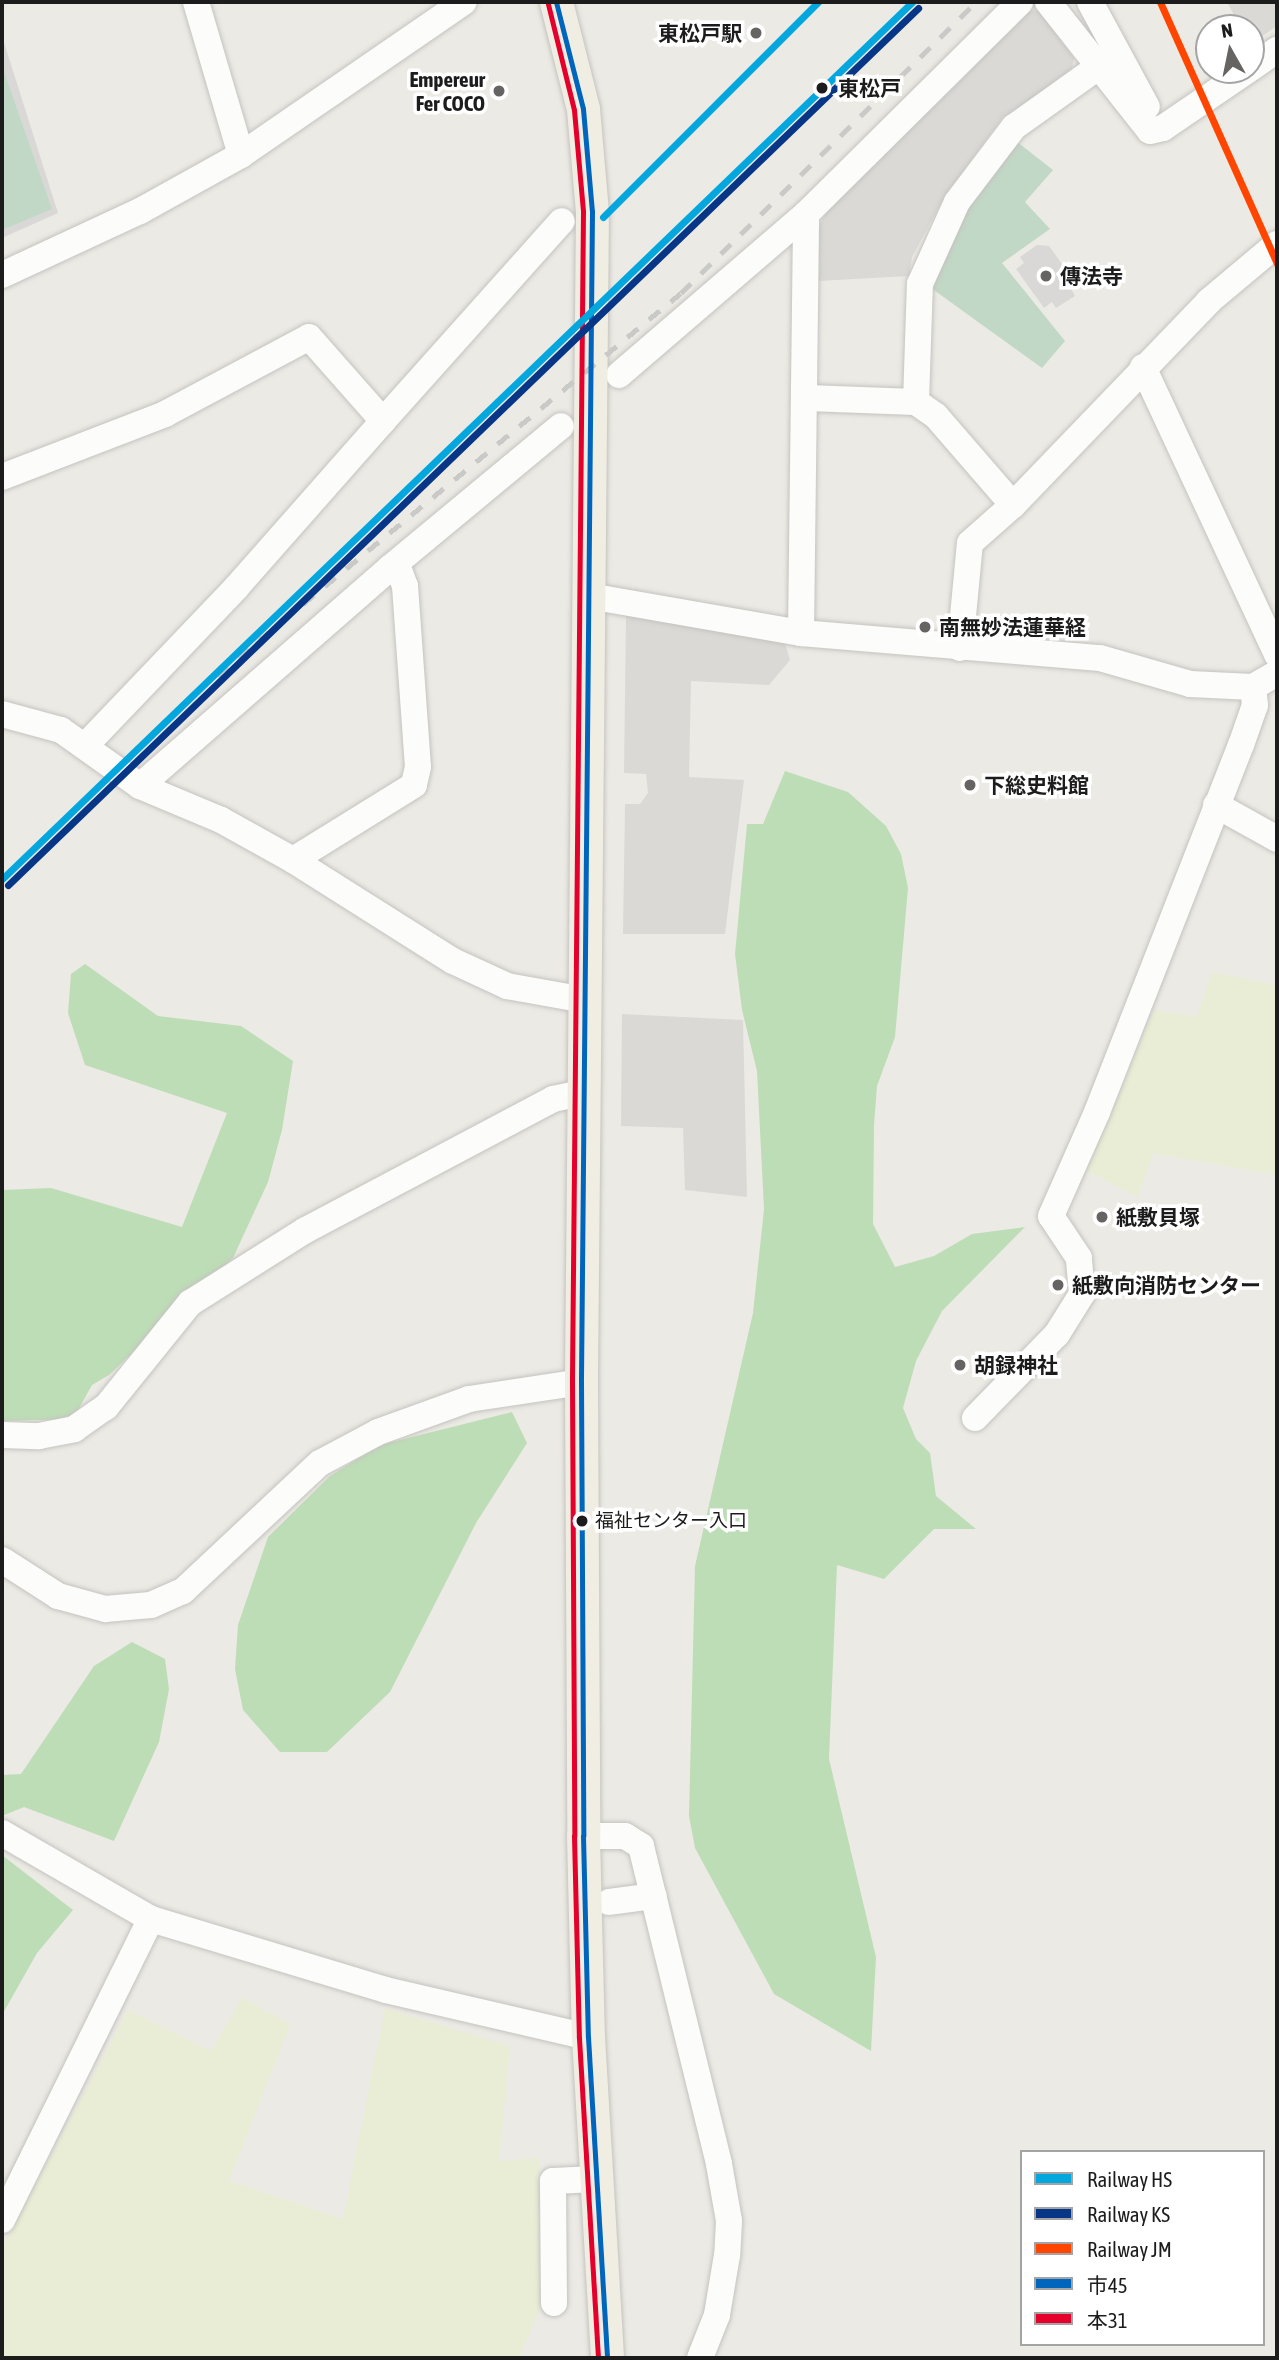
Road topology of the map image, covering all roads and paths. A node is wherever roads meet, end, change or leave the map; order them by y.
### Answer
1 (196, 2) edge
2 (464, 2) edge
3 (556, 2) edge
4 (1020, 2) edge
5 (1048, 2) edge
6 (1090, 2) edge
7 (1098, 67) junction
8 (1228, 84) edge
9 (1167, 125) junction
10 (241, 155) junction
11 (806, 214) junction
12 (562, 221) dead end
13 (1277, 244) edge
14 (2, 275) edge
15 (1143, 367) junction
16 (619, 375) dead end
17 (807, 398) junction
18 (916, 402) junction
19 (383, 421) junction
20 (561, 426) dead end
21 (2, 477) edge
22 (1013, 505) junction
23 (390, 568) junction
24 (589, 596) junction
25 (801, 633) junction
26 (961, 648) junction
27 (1277, 655) edge
28 (1277, 673) edge
29 (1253, 687) junction
30 (2, 714) edge
31 (87, 744) junction
32 (141, 786) junction
33 (1216, 805) junction
34 (1277, 839) edge
35 (293, 860) junction
36 (585, 1000) junction
37 (585, 1092) junction
38 (581, 1382) junction
39 (975, 1418) dead end
40 (2, 1435) edge
41 (2, 1560) edge
42 (2, 1833) edge
43 (583, 1836) junction
44 (654, 1896) junction
45 (609, 1902) dead end
46 (150, 1919) junction
47 (587, 2037) junction
48 (595, 2179) junction
49 (2, 2220) edge
50 (554, 2303) dead end
51 (607, 2358) edge
52 (700, 2358) edge

1 - 10 street
2 - 10 street
3 - 24 main road
4 - 11 street
5 - 7 street
6 - 9 street
7 - 9 street
7 - 18 street
8 - 9 street
10 - 14 street
11 - 16 street
11 - 17 street
12 - 19 street
13 - 15 street
15 - 22 street
15 - 27 street
17 - 18 street
17 - 25 street
18 - 22 street
19 - 21 street
19 - 31 street
20 - 23 street
22 - 26 street
23 - 32 street
23 - 35 street
24 - 25 street
24 - 36 main road
25 - 26 street
26 - 29 street
28 - 29 street
29 - 33 street
30 - 31 street
31 - 32 street
32 - 35 street
33 - 34 street
33 - 39 street
35 - 36 street
36 - 37 main road
37 - 38 main road
37 - 40 street
38 - 41 street
38 - 43 main road
42 - 46 street
43 - 44 street
43 - 47 main road
44 - 45 street
44 - 52 street
46 - 47 street
46 - 49 street
47 - 48 main road
48 - 50 street
48 - 51 main road

